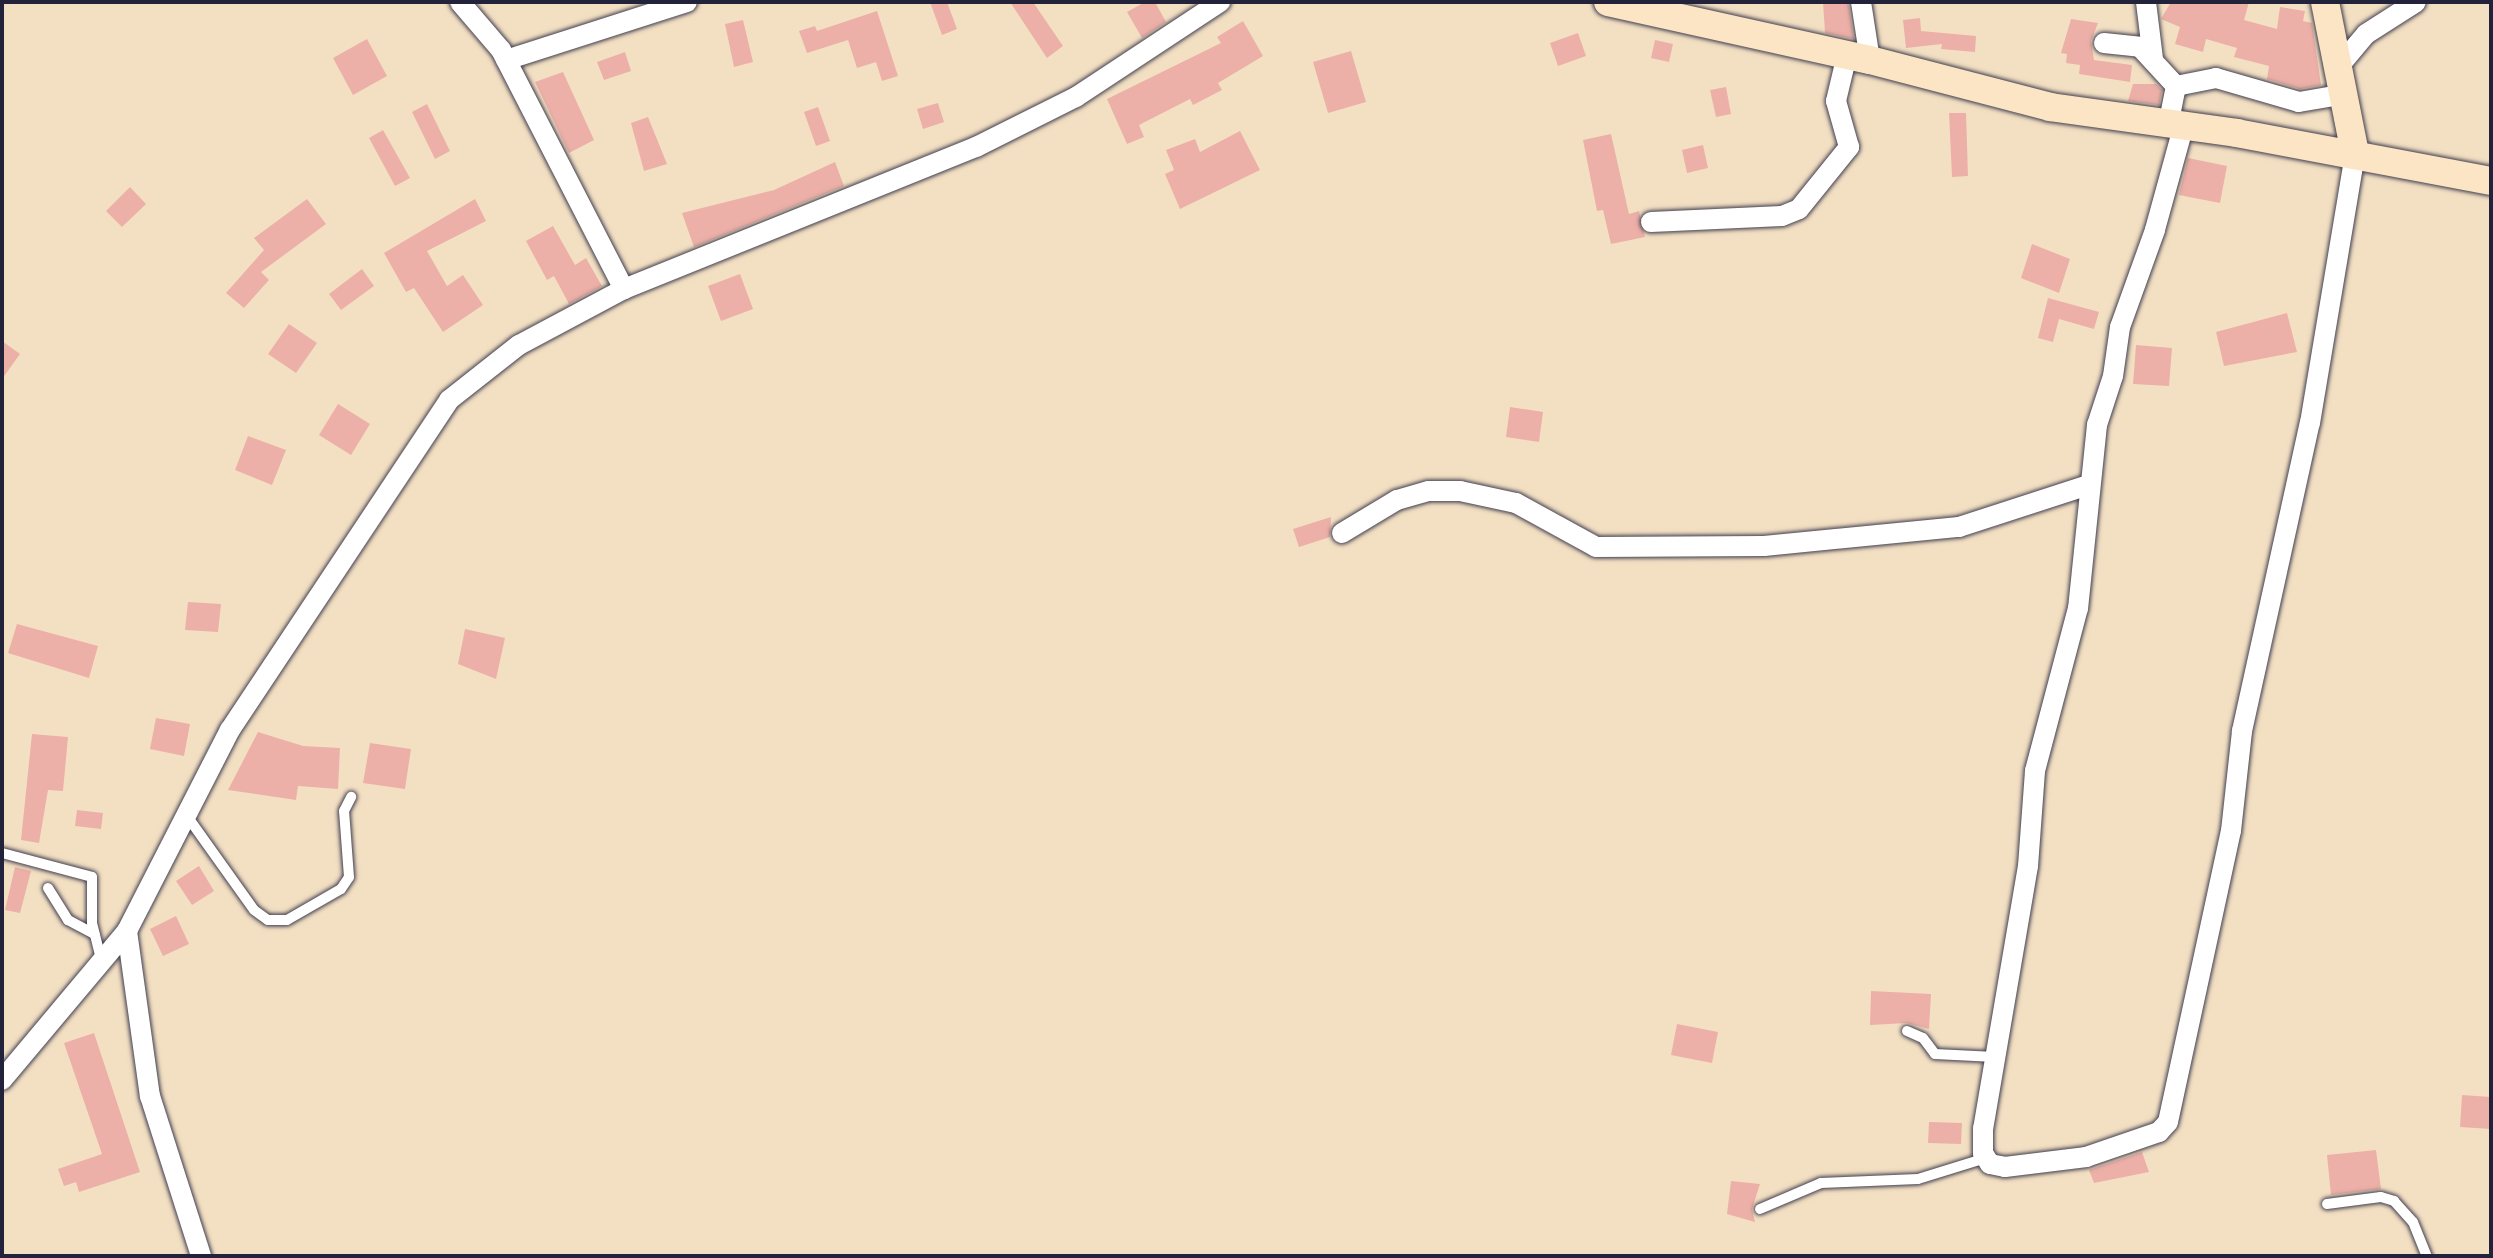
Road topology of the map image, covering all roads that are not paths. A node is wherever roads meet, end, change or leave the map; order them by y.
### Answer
1 (460, 2) edge
2 (687, 2) edge
3 (1220, 2) edge
4 (1608, 2) edge
5 (1861, 2) edge
6 (2146, 2) edge
7 (2325, 2) edge
8 (2416, 2) edge
9 (2104, 43) dead end
10 (1858, 59) junction
11 (2153, 59) junction
12 (506, 60) junction
13 (2340, 65) junction
14 (2176, 86) junction
15 (2346, 94) junction
16 (2176, 127) junction
17 (2355, 154) junction
18 (2491, 181) edge
19 (1651, 222) dead end
20 (624, 289) junction
21 (2088, 485) junction
22 (1342, 533) dead end
23 (351, 797) dead end
24 (187, 816) junction
25 (2, 853) edge
26 (48, 888) dead end
27 (127, 931) junction
28 (94, 934) junction
29 (101, 962) junction
30 (1907, 1031) dead end
31 (1995, 1057) junction
32 (2, 1080) edge
33 (1986, 1158) junction
34 (2327, 1204) dead end
35 (1760, 1209) dead end
36 (201, 1256) edge
37 (2427, 1256) edge

1 - 12 street
2 - 12 street
3 - 20 street
4 - 10 street
5 - 10 street
6 - 11 street
7 - 13 street
8 - 13 street
9 - 11 street
10 - 16 street
10 - 19 street
11 - 14 street
12 - 20 street
13 - 15 street
14 - 15 street
14 - 16 street
15 - 17 street
16 - 17 street
16 - 21 street
17 - 18 street
17 - 33 street
20 - 24 street
21 - 22 street
21 - 31 street
23 - 24 lane
24 - 27 street
25 - 28 lane
26 - 28 lane
27 - 29 street
27 - 36 street
28 - 29 lane
29 - 32 street
30 - 31 lane
31 - 33 street
33 - 35 lane
34 - 37 lane

